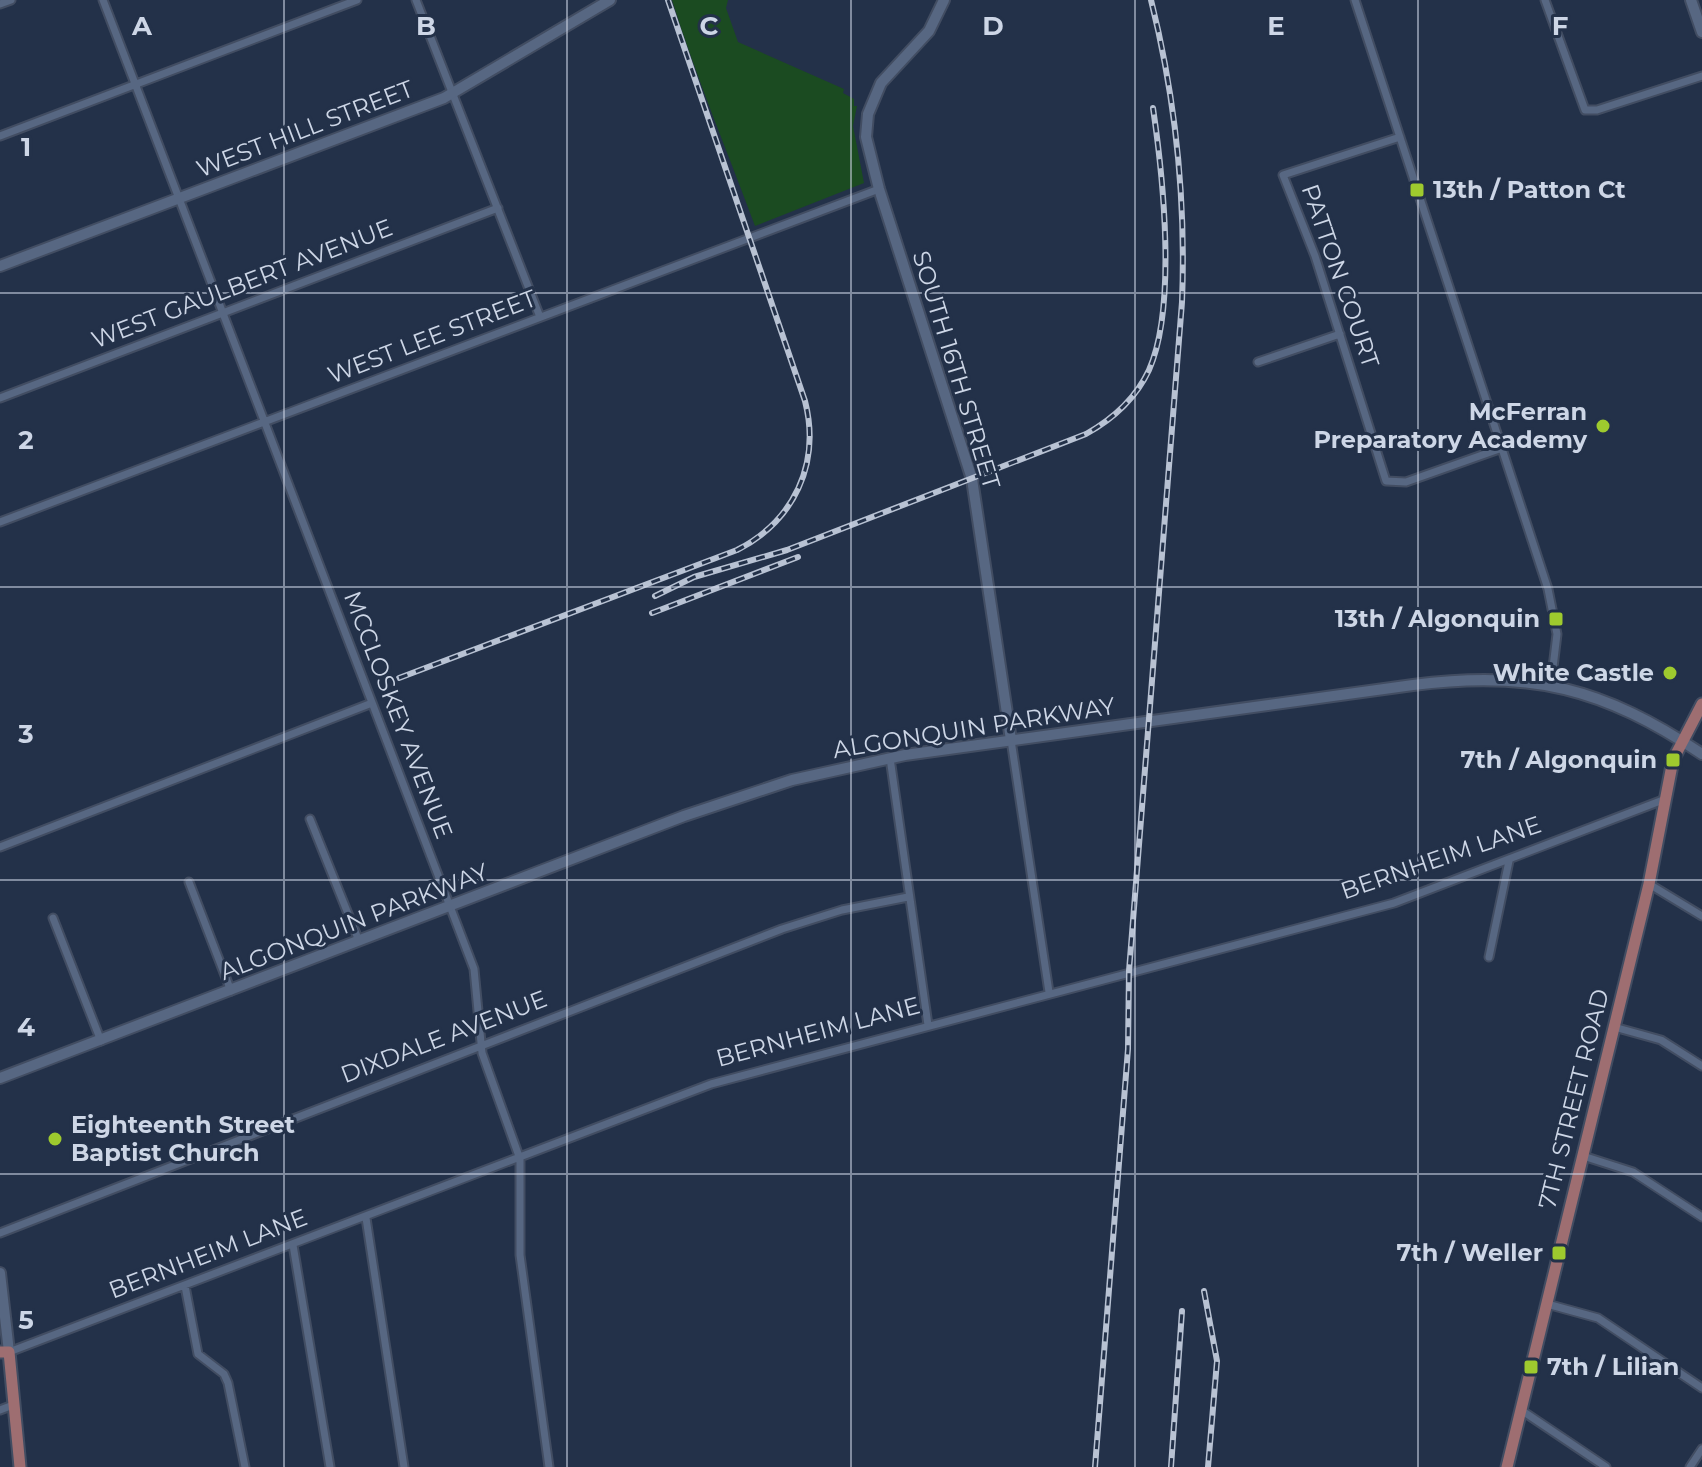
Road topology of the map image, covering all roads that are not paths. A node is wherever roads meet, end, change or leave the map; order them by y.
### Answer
1 (11, 0) edge
2 (103, 0) edge
3 (357, 0) edge
4 (416, 0) edge
5 (610, 0) edge
6 (944, 0) edge
7 (1355, 0) edge
8 (1545, 0) edge
9 (1691, 0) edge
10 (0, 4) edge
11 (1702, 32) edge
12 (1702, 76) edge
13 (135, 84) junction
14 (453, 93) junction
15 (0, 136) edge
16 (1400, 137) junction
17 (879, 189) junction
18 (179, 198) junction
19 (498, 208) junction
20 (0, 266) edge
21 (222, 313) junction
22 (540, 317) junction
23 (1340, 334) junction
24 (1258, 362) dead end
25 (0, 398) edge
26 (264, 422) junction
27 (1502, 448) junction
28 (0, 522) edge
29 (1551, 684) junction
30 (372, 703) junction
31 (1702, 704) edge
32 (1011, 740) junction
33 (1682, 741) junction
34 (1702, 754) edge
35 (890, 758) junction
36 (1663, 800) junction
37 (310, 819) dead end
38 (0, 847) edge
39 (1509, 861) junction
40 (189, 882) dead end
41 (1649, 884) junction
42 (908, 897) junction
43 (450, 906) junction
44 (1702, 916) edge
45 (53, 918) dead end
46 (359, 941) junction
47 (1489, 957) dead end
48 (231, 991) junction
49 (1049, 992) junction
50 (928, 1025) junction
51 (1614, 1027) junction
52 (101, 1041) junction
53 (481, 1045) junction
54 (1702, 1066) edge
55 (0, 1078) edge
56 (1583, 1156) junction
57 (520, 1159) junction
58 (1702, 1217) edge
59 (366, 1218) junction
60 (0, 1233) edge
61 (293, 1245) junction
62 (0, 1273) edge
63 (185, 1286) junction
64 (1547, 1304) junction
65 (4, 1352) edge
66 (1702, 1388) edge
67 (13, 1405) junction
68 (0, 1410) edge
69 (1521, 1410) junction
70 (1702, 1449) edge
71 (20, 1467) edge
72 (245, 1467) edge
73 (330, 1467) edge
74 (404, 1467) edge
75 (549, 1467) edge
76 (1507, 1467) edge
77 (1606, 1467) edge
78 (1690, 1467) edge

1 - 10 street
2 - 13 street, MCCLOSKEY AVENUE
3 - 13 street
4 - 14 street
5 - 14 main road, WEST HILL STREET
6 - 17 main road, SOUTH 16TH STREET
7 - 16 street
8 - 12 street
9 - 11 main road
13 - 15 street
13 - 18 street, MCCLOSKEY AVENUE
14 - 18 main road, WEST HILL STREET
14 - 19 street
16 - 23 street, PATTON COURT
16 - 27 street
17 - 22 street, WEST LEE STREET
17 - 32 main road, SOUTH 16TH STREET
18 - 20 main road, WEST HILL STREET
18 - 21 street, MCCLOSKEY AVENUE
19 - 21 street, WEST GAULBERT AVENUE
19 - 22 street
21 - 25 street, WEST GAULBERT AVENUE
21 - 26 street, MCCLOSKEY AVENUE
22 - 26 street, WEST LEE STREET
23 - 24 street
23 - 27 street, PATTON COURT
26 - 28 street, WEST LEE STREET
26 - 30 street, MCCLOSKEY AVENUE
27 - 29 street
29 - 32 main road, ALGONQUIN PARKWAY
29 - 33 main road, ALGONQUIN PARKWAY
30 - 38 street
30 - 43 street, MCCLOSKEY AVENUE
31 - 33 main road, 7TH STREET ROAD
32 - 35 main road, ALGONQUIN PARKWAY
32 - 49 street, SOUTH 16TH STREET
33 - 34 main road, ALGONQUIN PARKWAY
33 - 36 main road, 7TH STREET ROAD
35 - 42 street
35 - 43 main road, ALGONQUIN PARKWAY
36 - 39 street, BERNHEIM LANE
36 - 41 main road, 7TH STREET ROAD
37 - 46 street
39 - 47 street
39 - 49 street, BERNHEIM LANE
40 - 48 street
41 - 44 street
41 - 51 main road, 7TH STREET ROAD
42 - 50 street
42 - 53 street, DIXDALE AVENUE
43 - 46 main road, ALGONQUIN PARKWAY
43 - 53 street, MCCLOSKEY AVENUE
45 - 52 street
46 - 48 main road, ALGONQUIN PARKWAY
48 - 52 main road, ALGONQUIN PARKWAY
49 - 50 street, BERNHEIM LANE
50 - 57 street, BERNHEIM LANE
51 - 54 street
51 - 56 main road, 7TH STREET ROAD
52 - 55 main road, ALGONQUIN PARKWAY
53 - 57 street, MCCLOSKEY AVENUE
53 - 60 street, DIXDALE AVENUE
56 - 58 street
56 - 64 main road, 7TH STREET ROAD
57 - 59 street, BERNHEIM LANE
57 - 75 street, MCCLOSKEY AVENUE
59 - 61 street, BERNHEIM LANE
59 - 74 street
61 - 63 street, BERNHEIM LANE
61 - 73 street
62 - 65 main road
63 - 65 street, BERNHEIM LANE
63 - 72 street
64 - 66 street
64 - 69 main road, 7TH STREET ROAD
65 - 67 main road
67 - 68 street
67 - 71 main road
69 - 76 main road, 7TH STREET ROAD
69 - 77 street
70 - 78 street

